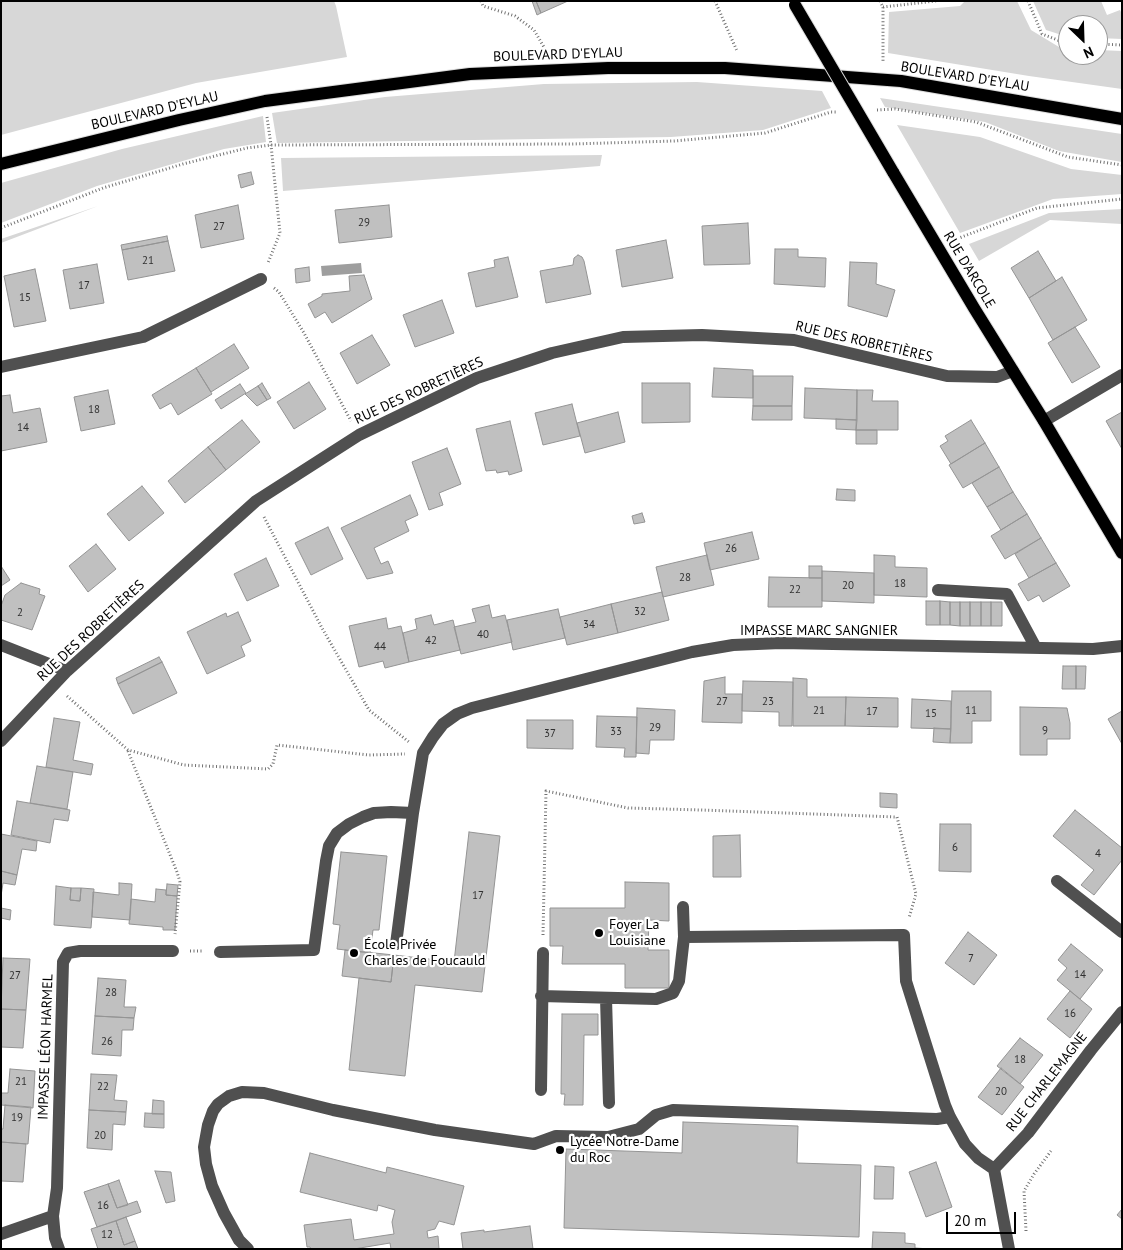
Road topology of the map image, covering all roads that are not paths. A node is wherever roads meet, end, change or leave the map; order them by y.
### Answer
1 (794, 3) edge
2 (1122, 119) edge
3 (1, 164) edge
4 (261, 279) road end
5 (1, 367) edge
6 (1013, 371) junction
7 (1122, 375) edge
8 (1044, 421) junction
9 (1122, 554) edge
10 (938, 590) dead end
11 (1, 645) edge
12 (1122, 646) edge
13 (1036, 648) junction
14 (67, 671) junction
15 (1, 741) edge
16 (413, 813) junction
17 (1057, 881) dead end
18 (683, 908) dead end
19 (1122, 932) edge
20 (684, 937) junction
21 (396, 944) dead end
22 (173, 951) road end
23 (220, 952) road end
24 (542, 953) road end
25 (541, 996) junction
26 (606, 998) junction
27 (1122, 1012) edge
28 (540, 1090) dead end
29 (608, 1103) dead end
30 (950, 1117) junction
31 (994, 1169) junction
32 (53, 1216) junction
33 (1, 1234) edge
34 (59, 1249) edge
35 (248, 1249) edge
36 (1009, 1249) edge

1 - 6 main road, RUE D'ARCOLE, bridge
2 - 3 main road, BOULEVARD D'EYLAU
4 - 5 street
6 - 8 main road, RUE D'ARCOLE
6 - 14 street, RUE DES ROBRETIÈRES
7 - 8 street
8 - 9 main road, RUE D'ARCOLE
10 - 13 street
11 - 14 street
12 - 13 street, IMPASSE MARC SANGNIER
13 - 16 street, IMPASSE MARC SANGNIER
14 - 15 street, RUE DES ROBRETIÈRES
16 - 21 street, IMPASSE MARC SANGNIER
16 - 23 street
17 - 19 street
18 - 20 street
20 - 26 street
20 - 30 street
22 - 32 street, IMPASSE LÉON HARMEL
24 - 25 street
25 - 26 street
25 - 28 street
26 - 29 street
27 - 31 street, RUE CHARLEMAGNE
30 - 31 street
30 - 35 street
31 - 36 street
32 - 33 street
32 - 34 street, IMPASSE LÉON HARMEL

